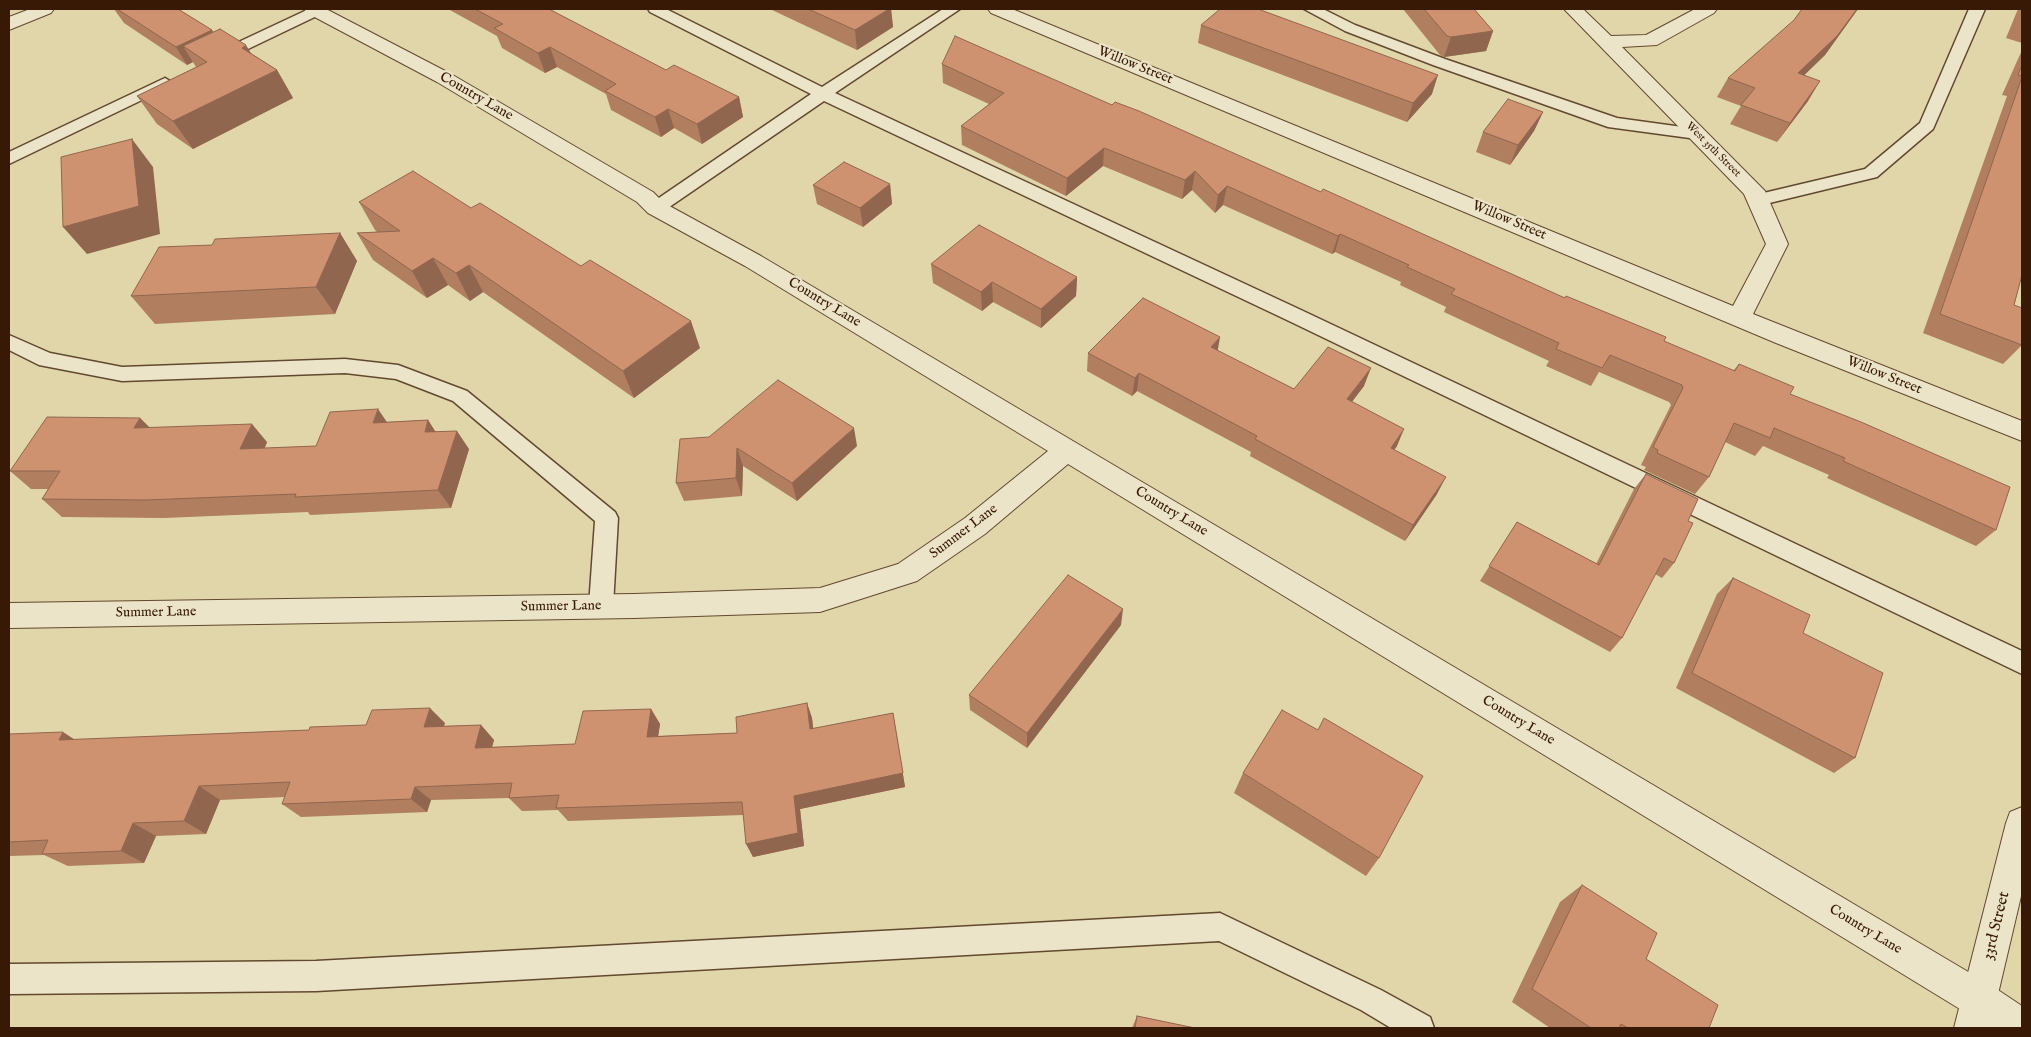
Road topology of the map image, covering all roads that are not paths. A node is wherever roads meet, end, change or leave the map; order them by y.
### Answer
1 (45, 9) edge
2 (655, 9) edge
3 (953, 9) edge
4 (997, 9) edge
5 (1312, 9) edge
6 (1573, 9) edge
7 (1708, 9) edge
8 (1977, 9) edge
9 (315, 10) edge
10 (9, 24) edge
11 (1607, 42) junction
12 (206, 64) edge
13 (179, 77) edge
14 (823, 94) junction
15 (1697, 134) junction
16 (9, 159) edge
17 (1757, 200) junction
18 (656, 208) junction
19 (1739, 317) junction
20 (9, 342) edge
21 (2022, 431) edge
22 (1067, 450) junction
23 (601, 606) junction
24 (9, 616) edge
25 (2022, 663) edge
26 (2022, 823) edge
27 (9, 979) edge
28 (1975, 1013) edge
29 (2022, 1027) edge
30 (1419, 1028) edge

1 - 10 street
2 - 14 lane
3 - 14 lane
4 - 19 street, Willow Street
5 - 15 lane
6 - 11 street, West 35th Street
7 - 11 street
8 - 17 lane
9 - 12 lane
9 - 18 street, Country Lane
11 - 15 street, West 35th Street
13 - 16 lane
14 - 18 lane
14 - 25 lane
15 - 17 street, West 35th Street
17 - 19 street, West 35th Street
18 - 22 street, Country Lane
19 - 21 street, Willow Street
20 - 23 lane
22 - 23 street, Summer Lane
22 - 28 street, Country Lane
23 - 24 street, Summer Lane
26 - 28 street, 33rd Street
27 - 30 lane
28 - 29 street, Country Lane

